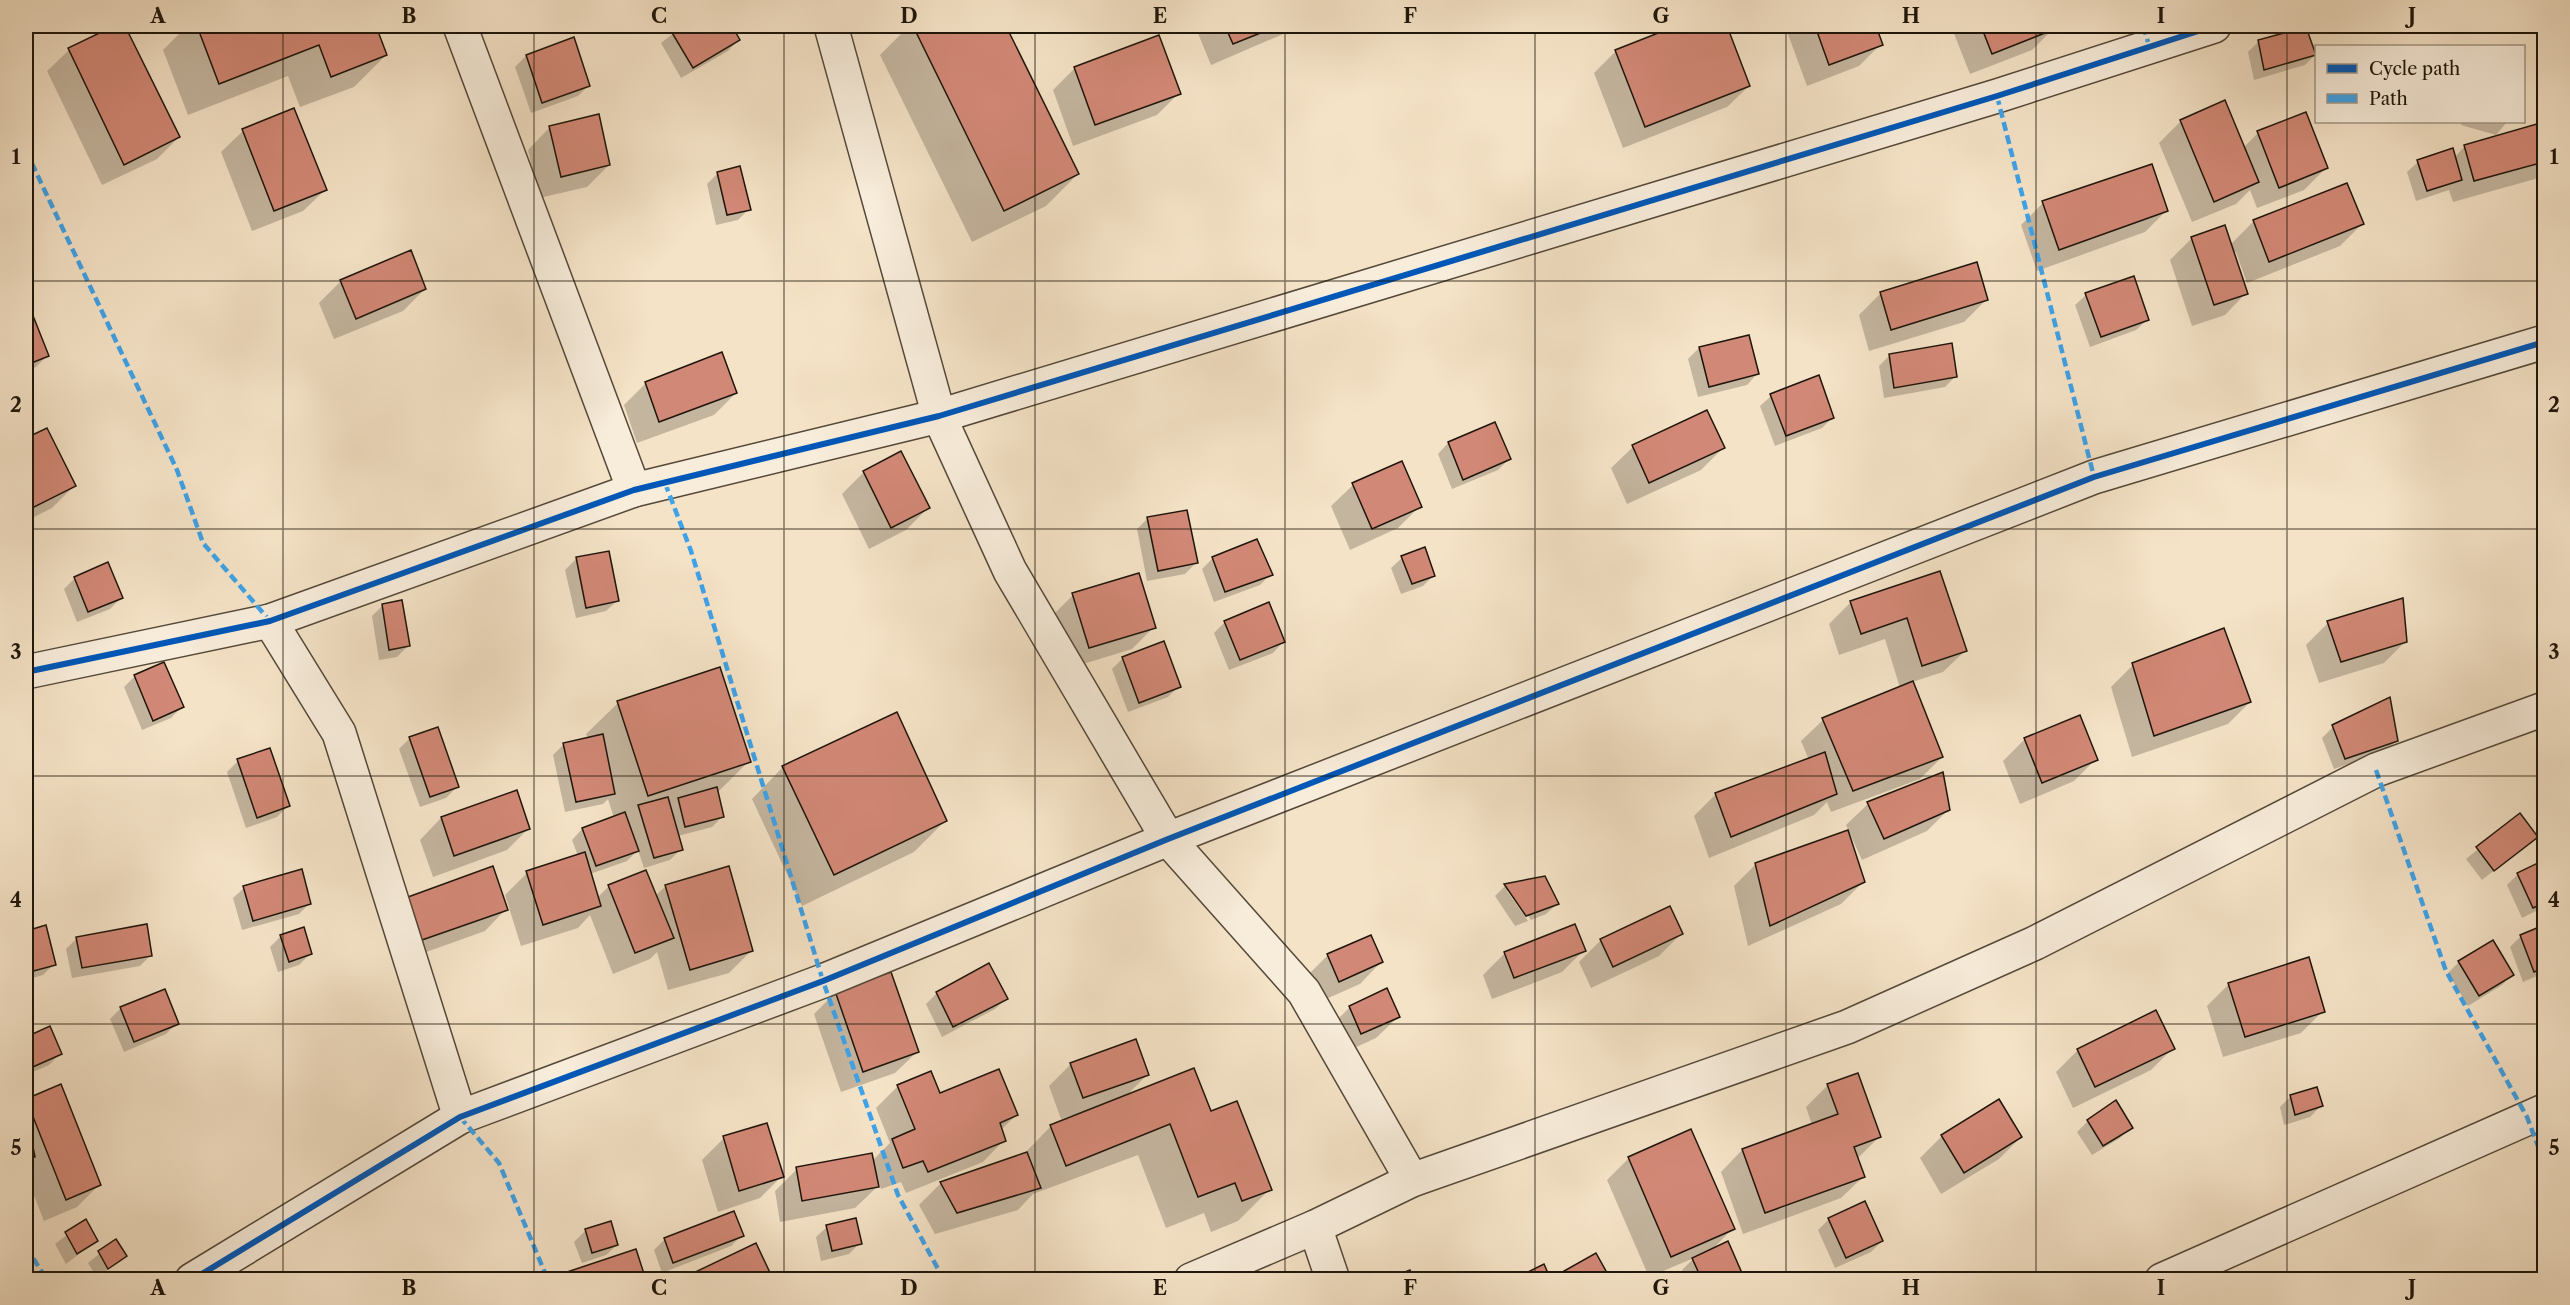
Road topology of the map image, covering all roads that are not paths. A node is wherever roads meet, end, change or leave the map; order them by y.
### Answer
1 (460, 26) edge
2 (831, 26) edge
3 (2214, 26) edge
4 (2544, 342) edge
5 (939, 416) junction
6 (634, 490) junction
7 (270, 621) junction
8 (26, 672) edge
9 (2544, 708) edge
10 (1168, 839) junction
11 (2544, 1111) edge
12 (460, 1117) junction
13 (1412, 1180) junction
14 (1315, 1227) junction
15 (192, 1280) edge
16 (1191, 1280) edge
17 (1333, 1280) edge
18 (2162, 1280) edge

1 - 6 street
2 - 5 street
3 - 5 street
4 - 10 street
5 - 6 street
5 - 10 street
6 - 7 street
7 - 8 street
7 - 12 street
9 - 13 street
10 - 12 street
10 - 13 street
11 - 18 street
12 - 15 street
13 - 14 street
14 - 16 street
14 - 17 street

